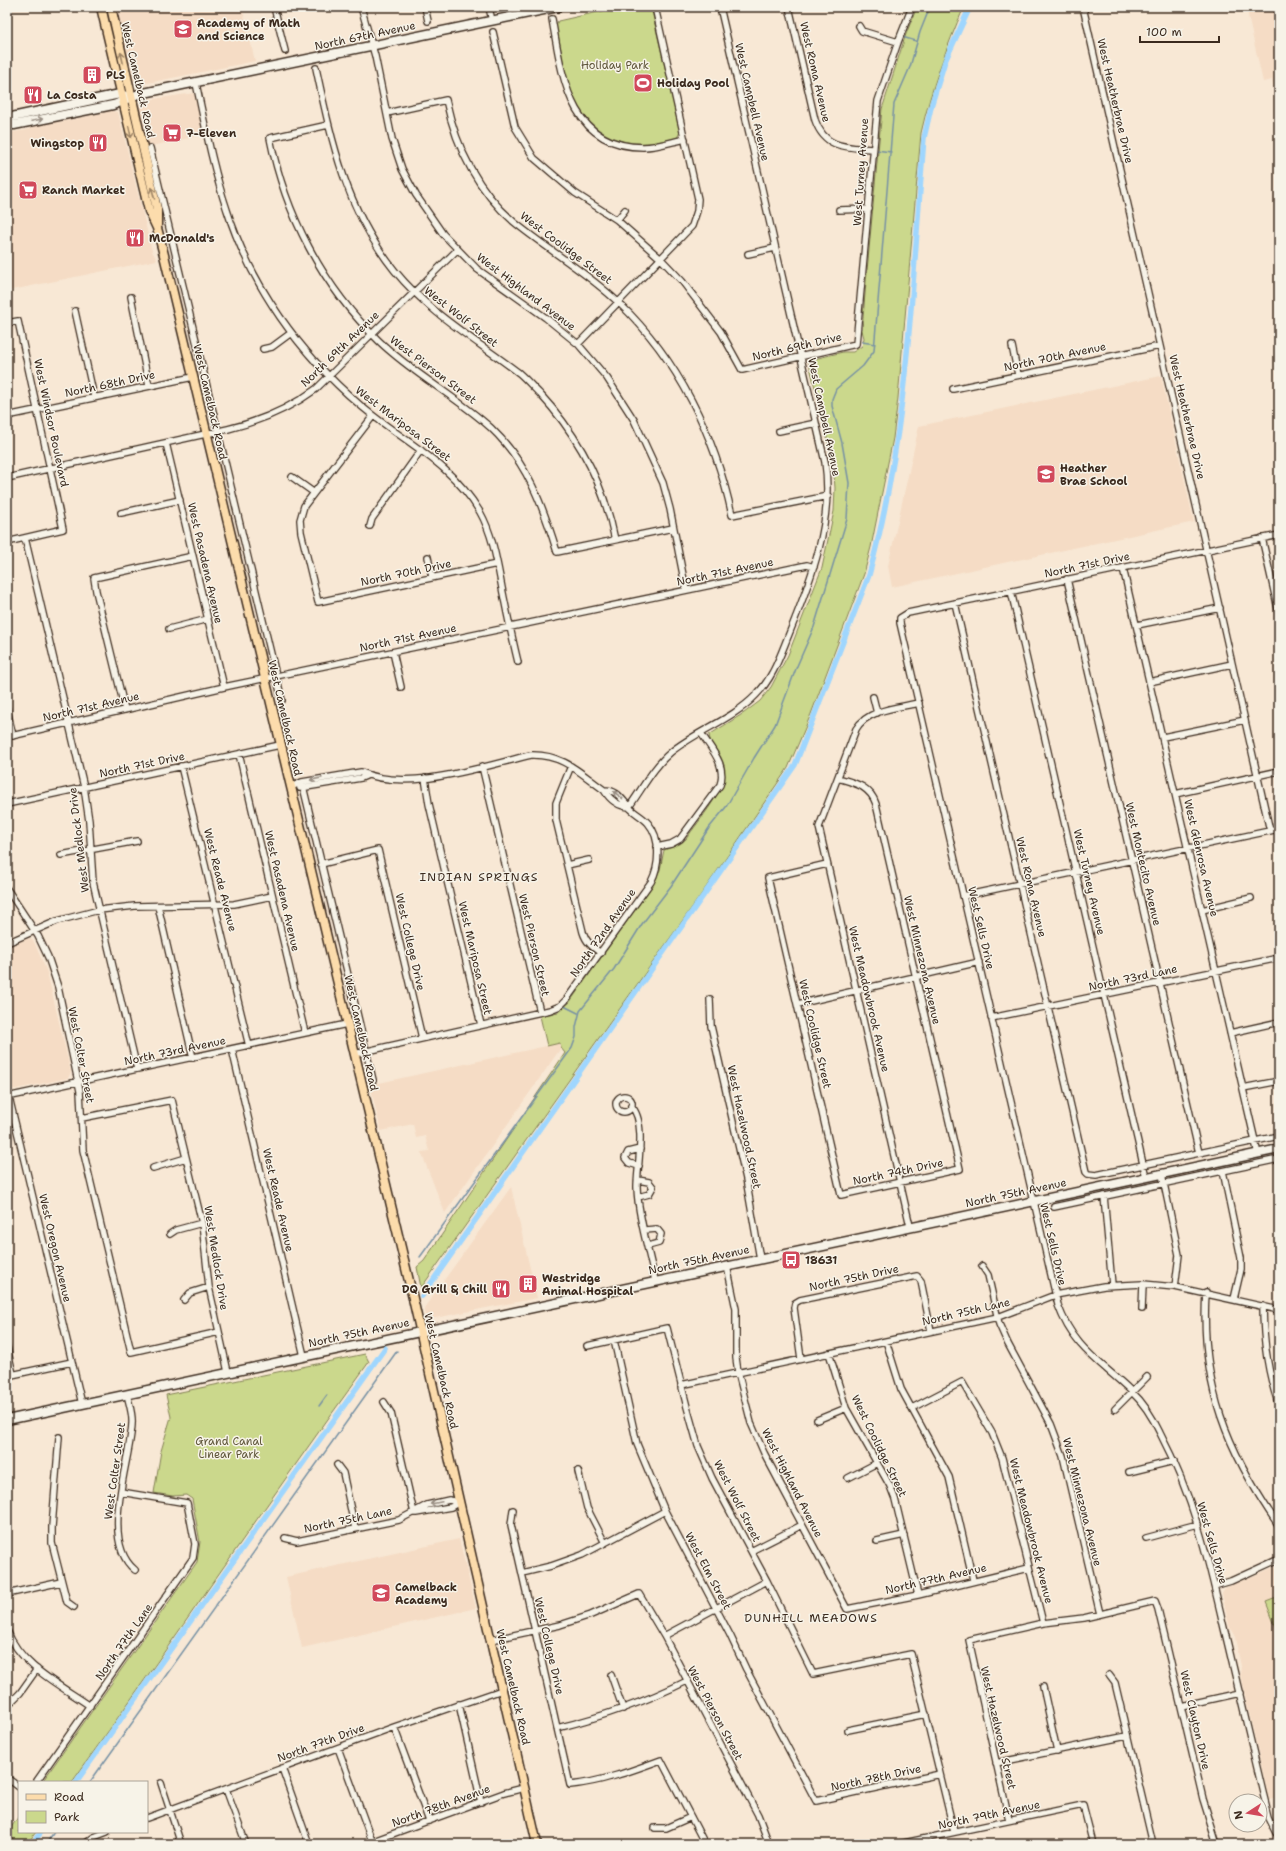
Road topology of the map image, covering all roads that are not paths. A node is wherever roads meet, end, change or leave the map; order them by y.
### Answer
1 (101, 7) edge
2 (111, 7) edge
3 (274, 7) edge
4 (361, 7) edge
5 (425, 7) edge
6 (489, 7) edge
7 (558, 7) edge
8 (655, 7) edge
9 (720, 7) edge
10 (790, 7) edge
11 (912, 7) edge
12 (1083, 7) edge
13 (552, 19) dead end
14 (428, 21) dead end
15 (492, 21) junction
16 (859, 26) dead end
17 (493, 32) dead end
18 (898, 42) junction
19 (371, 46) junction
20 (284, 51) dead end
21 (316, 68) dead end
22 (196, 82) junction
23 (120, 94) junction
24 (130, 96) junction
25 (123, 103) junction
26 (387, 112) junction
27 (7, 122) edge
28 (328, 125) junction
29 (685, 139) junction
30 (150, 148) dead end
31 (872, 149) junction
32 (869, 209) junction
33 (625, 210) dead end
34 (839, 210) dead end
35 (617, 220) junction
36 (157, 228) junction
37 (776, 248) junction
38 (457, 250) junction
39 (748, 254) dead end
40 (661, 259) junction
41 (414, 292) junction
42 (131, 297) dead end
43 (619, 303) junction
44 (75, 311) dead end
45 (7, 323) edge
46 (291, 333) junction
47 (372, 334) junction
48 (578, 344) junction
49 (856, 344) joint
50 (1012, 346) dead end
51 (1160, 346) junction
52 (263, 349) dead end
53 (801, 356) junction
54 (1018, 375) junction
55 (328, 376) junction
56 (193, 377) junction
57 (149, 386) junction
58 (953, 389) dead end
59 (94, 397) junction
60 (37, 409) junction
61 (7, 416) edge
62 (373, 416) junction
63 (816, 423) junction
64 (779, 431) dead end
65 (218, 432) junction
66 (206, 434) junction
67 (166, 443) junction
68 (421, 450) junction
69 (50, 468) junction
70 (292, 477) dead end
71 (7, 478) edge
72 (313, 492) junction
73 (828, 496) junction
74 (180, 500) junction
75 (121, 513) dead end
76 (370, 526) dead end
77 (673, 528) junction
78 (1279, 535) edge
79 (25, 538) junction
80 (1262, 538) junction
81 (615, 540) junction
82 (7, 542) edge
83 (1206, 550) junction
84 (193, 556) junction
85 (428, 557) dead end
86 (497, 564) junction
87 (814, 567) junction
88 (1123, 568) junction
89 (432, 578) junction
90 (1068, 579) junction
91 (686, 590) junction
92 (1011, 591) junction
93 (955, 603) junction
94 (1220, 608) junction
95 (1279, 613) edge
96 (900, 618) joint
97 (208, 619) junction
98 (1137, 625) junction
99 (510, 627) junction
100 (169, 629) dead end
101 (393, 652) junction
102 (518, 662) dead end
103 (1232, 664) junction
104 (277, 676) junction
105 (265, 679) junction
106 (1149, 682) junction
107 (224, 687) junction
108 (401, 687) dead end
109 (873, 698) dead end
110 (282, 700) dead end
111 (919, 703) junction
112 (7, 709) edge
113 (125, 710) junction
114 (877, 713) junction
115 (1245, 720) junction
116 (69, 723) junction
117 (701, 733) junction
118 (13, 736) junction
119 (7, 737) edge
120 (1163, 737) junction
121 (280, 745) junction
122 (239, 754) junction
123 (182, 766) junction
124 (482, 766) junction
125 (571, 766) junction
126 (1279, 771) edge
127 (368, 775) junction
128 (1258, 776) junction
129 (328, 777) junction
130 (424, 778) junction
131 (838, 778) junction
132 (302, 782) junction
133 (330, 784) junction
134 (84, 787) junction
135 (291, 787) junction
136 (303, 788) junction
137 (1175, 794) junction
138 (7, 804) edge
139 (629, 807) junction
140 (1279, 830) edge
141 (1270, 831) junction
142 (137, 841) dead end
143 (657, 846) junction
144 (1188, 848) junction
145 (90, 850) junction
146 (61, 855) dead end
147 (589, 860) dead end
148 (1132, 860) junction
149 (321, 864) junction
150 (827, 864) junction
151 (567, 865) junction
152 (1076, 871) junction
153 (1020, 884) junction
154 (7, 889) edge
155 (272, 896) junction
156 (963, 896) junction
157 (1251, 898) dead end
158 (216, 905) junction
159 (158, 906) junction
160 (100, 910) junction
161 (1202, 910) junction
162 (35, 931) junction
163 (7, 942) edge
164 (600, 953) junction
165 (1279, 958) edge
166 (978, 962) junction
167 (1216, 971) junction
168 (916, 977) junction
169 (1160, 983) junction
170 (857, 991) junction
171 (1104, 994) junction
172 (710, 999) dead end
173 (798, 1004) junction
174 (1048, 1006) junction
175 (540, 1012) junction
176 (991, 1018) junction
177 (1279, 1022) edge
178 (347, 1024) junction
179 (481, 1025) junction
180 (305, 1033) junction
181 (1230, 1033) junction
182 (422, 1038) junction
183 (249, 1046) junction
184 (232, 1049) junction
185 (366, 1051) junction
186 (354, 1054) junction
187 (193, 1058) junction
188 (137, 1069) junction
189 (373, 1080) dead end
190 (1279, 1081) edge
191 (78, 1082) junction
192 (1243, 1088) junction
193 (8, 1097) edge
194 (631, 1106) dead end
195 (82, 1118) junction
196 (1279, 1136) edge
197 (1255, 1141) junction
198 (640, 1149) junction
199 (1279, 1149) edge
200 (1199, 1153) junction
201 (1258, 1154) junction
202 (186, 1158) junction
203 (1279, 1159) edge
204 (1143, 1165) junction
205 (639, 1166) junction
206 (153, 1168) dead end
207 (960, 1169) joint
208 (1223, 1171) junction
209 (1162, 1174) junction
210 (1146, 1177) junction
211 (638, 1180) junction
212 (901, 1182) junction
213 (1164, 1184) junction
214 (841, 1195) joint
215 (1104, 1196) junction
216 (638, 1197) junction
217 (1033, 1201) junction
218 (1054, 1207) dead end
219 (202, 1224) junction
220 (910, 1226) junction
221 (645, 1230) junction
222 (170, 1234) dead end
223 (648, 1246) junction
224 (760, 1259) junction
225 (727, 1266) junction
226 (982, 1266) dead end
227 (656, 1281) junction
228 (1143, 1284) junction
229 (1112, 1285) junction
230 (208, 1287) junction
231 (1175, 1287) junction
232 (1206, 1292) junction
233 (1055, 1295) junction
234 (1234, 1299) junction
235 (184, 1300) dead end
236 (1263, 1306) junction
237 (1142, 1309) dead end
238 (1279, 1310) edge
239 (998, 1316) junction
240 (420, 1331) junction
241 (931, 1331) junction
242 (219, 1332) junction
243 (614, 1340) junction
244 (886, 1341) junction
245 (587, 1346) dead end
246 (7, 1347) edge
247 (829, 1353) junction
248 (304, 1356) junction
249 (801, 1359) junction
250 (72, 1362) junction
251 (228, 1372) junction
252 (738, 1372) junction
253 (14, 1374) junction
254 (7, 1376) edge
255 (1147, 1377) dead end
256 (682, 1385) junction
257 (1132, 1392) junction
258 (127, 1394) junction
259 (384, 1402) dead end
260 (82, 1404) junction
261 (1279, 1406) edge
262 (846, 1408) junction
263 (912, 1408) junction
264 (1115, 1409) dead end
265 (7, 1420) edge
266 (818, 1420) dead end
267 (59, 1437) dead end
268 (1174, 1461) junction
269 (877, 1463) junction
270 (337, 1465) dead end
271 (578, 1471) dead end
272 (1129, 1472) dead end
273 (848, 1478) dead end
274 (121, 1492) junction
275 (460, 1502) junction
276 (513, 1510) dead end
277 (665, 1511) junction
278 (414, 1513) junction
279 (1198, 1524) junction
280 (802, 1525) junction
281 (1279, 1526) edge
282 (355, 1529) junction
283 (904, 1535) junction
284 (285, 1538) dead end
285 (1146, 1538) dead end
286 (877, 1541) dead end
287 (605, 1543) junction
288 (751, 1551) junction
289 (1279, 1560) edge
290 (1030, 1568) junction
291 (135, 1570) dead end
292 (522, 1572) junction
293 (973, 1580) junction
294 (767, 1581) junction
295 (61, 1582) junction
296 (1214, 1586) junction
297 (7, 1594) edge
298 (918, 1595) junction
299 (74, 1607) dead end
300 (717, 1609) junction
301 (846, 1609) joint
302 (1100, 1614) junction
303 (1043, 1623) junction
304 (7, 1630) edge
305 (535, 1631) junction
306 (664, 1636) junction
307 (491, 1640) junction
308 (37, 1669) junction
309 (611, 1675) dead end
310 (1109, 1676) dead end
311 (687, 1681) junction
312 (1043, 1687) dead end
313 (502, 1690) junction
314 (1240, 1693) junction
315 (459, 1704) junction
316 (7, 1706) edge
317 (90, 1706) junction
318 (1181, 1706) junction
319 (623, 1709) junction
320 (926, 1714) junction
321 (394, 1727) junction
322 (557, 1728) junction
323 (848, 1730) dead end
324 (1127, 1736) junction
325 (338, 1748) junction
326 (1057, 1750) junction
327 (996, 1763) junction
328 (282, 1768) junction
329 (940, 1774) junction
330 (7, 1778) edge
331 (37, 1781) edge
332 (161, 1783) dead end
333 (18, 1786) edge
334 (524, 1788) junction
335 (226, 1789) junction
336 (816, 1801) joint
337 (481, 1802) junction
338 (170, 1809) junction
339 (692, 1817) junction
340 (148, 1818) edge
341 (1009, 1820) junction
342 (429, 1821) junction
343 (655, 1828) dead end
344 (954, 1832) junction
345 (104, 1833) edge
346 (1278, 1833) edge
347 (372, 1841) junction
348 (85, 1844) edge
349 (181, 1844) edge
350 (246, 1844) edge
351 (310, 1844) edge
352 (365, 1844) edge
353 (537, 1844) edge
354 (705, 1844) edge
355 (769, 1844) edge
356 (899, 1844) edge
357 (1093, 1844) edge
358 (1153, 1844) edge
359 (1216, 1844) edge

1 - 23 main road, West Camelback Road
24 -> 2 main road, West Camelback Road
3 - 20 street
4 - 19 street, West Highland Avenue
5 - 14 street
6 - 15 street
7 - 15 main road, North 67th Avenue
8 - 29 street
9 - 37 street, West Campbell Avenue
10 - 31 street, West Roma Avenue
11 - 18 street, West Turney Avenue
12 - 51 street, West Heatherbrae Drive
13 - 29 street
15 - 19 main road, North 67th Avenue
16 - 18 street
17 - 35 street
18 - 31 street, West Turney Avenue
19 - 22 main road, North 67th Avenue
19 - 26 street, West Highland Avenue
21 - 28 street, West Wolf Street
22 - 24 main road, North 67th Avenue
22 - 46 street, West Mariposa Street
23 - 24 main road, North 67th Avenue
23 - 25 main road, West Camelback Road
23 - 27 main road, North 67th Avenue
24 - 25 main road
36 -> 24 main road, West Camelback Road
27 -> 25 main road, North 67th Avenue
25 -> 36 main road, West Camelback Road
26 - 38 street, West Highland Avenue
26 - 43 street, West Coolidge Street
28 - 41 street, West Wolf Street
28 - 47 street, West Pierson Street
29 - 40 street
30 - 65 street, West Camelback Road
31 - 32 street, West Turney Avenue
32 - 34 street
32 - 49 street, West Turney Avenue
33 - 35 street
35 - 40 street
36 - 56 main road, West Camelback Road
37 - 39 street
37 - 53 street, West Campbell Avenue
38 - 41 street, North 69th Avenue
38 - 48 street, West Highland Avenue
40 - 43 street
40 - 53 street, North 69th Drive
41 - 47 street, North 69th Avenue
41 - 81 street, West Wolf Street
42 - 57 street
43 - 48 street
43 - 73 street, West Coolidge Street
44 - 59 street
45 - 60 street, West Windsor Boulevard
46 - 52 street
46 - 55 street, West Mariposa Street
47 - 55 street, North 69th Avenue
47 - 81 street, West Pierson Street
48 - 77 street, West Highland Avenue
49 - 53 street, North 69th Drive
50 - 54 street
51 - 54 street, North 70th Avenue
51 - 83 street, West Heatherbrae Drive
53 - 63 street, West Campbell Avenue
54 - 58 street, North 70th Avenue
55 - 62 street, West Mariposa Street
55 - 65 street, North 69th Avenue
56 - 57 street, North 68th Drive
56 - 66 main road, West Camelback Road
57 - 59 street, North 68th Drive
59 - 60 street, North 68th Drive
60 - 61 street, North 68th Drive
60 - 69 street, West Windsor Boulevard
62 - 68 street, West Mariposa Street
62 - 72 street
63 - 64 street
63 - 73 street, West Campbell Avenue
65 - 66 street, North 69th Avenue
65 - 104 street, West Camelback Road
66 - 67 street, North 69th Avenue
66 - 105 main road, West Camelback Road
67 - 69 street, North 69th Avenue
67 - 74 street, West Pasadena Avenue
68 - 76 street
68 - 86 street, West Mariposa Street
69 - 71 street, North 69th Avenue
69 - 79 street, West Windsor Boulevard
70 - 72 street
72 - 89 street, North 70th Drive
73 - 87 street, West Campbell Avenue
74 - 75 street
74 - 84 street, West Pasadena Avenue
77 - 81 street
77 - 91 street, West Highland Avenue
78 - 80 street, North 71st Drive
79 - 82 street
79 - 116 street, West Medlock Drive
80 - 83 street, North 71st Drive
80 - 95 street
83 - 88 street, North 71st Drive
83 - 94 street, West Heatherbrae Drive
84 - 97 street, West Pasadena Avenue
84 - 113 street
85 - 89 street
86 - 89 street, North 70th Drive
86 - 99 street, West Mariposa Street
87 - 91 street, North 71st Avenue
87 - 117 street, West Campbell Avenue
88 - 90 street, North 71st Drive
88 - 98 street, West Glenrosa Avenue
90 - 92 street, North 71st Drive
90 - 148 street, West Montecito Avenue
91 - 99 street, North 71st Avenue
92 - 93 street, North 71st Drive
92 - 152 street, West Turney Avenue
93 - 96 street, North 71st Drive
93 - 153 street, West Roma Avenue
94 - 98 street
94 - 103 street, West Heatherbrae Drive
96 - 111 street, West Sells Drive
97 - 100 street
97 - 107 street, West Pasadena Avenue
98 - 106 street, West Glenrosa Avenue
99 - 101 street, North 71st Avenue
99 - 102 street, West Mariposa Street
101 - 104 street, North 71st Avenue
101 - 108 street
103 - 106 street
103 - 115 street, West Heatherbrae Drive
104 - 105 street, North 71st Avenue
104 - 110 street, West Camelback Road
105 - 107 street, North 71st Avenue
105 - 121 main road, West Camelback Road
106 - 120 street, West Glenrosa Avenue
107 - 113 street, North 71st Avenue
109 - 114 street
111 - 114 street, West Meadowbrook Avenue
111 - 156 street, West Sells Drive
112 - 118 street
113 - 116 street, North 71st Avenue
114 - 131 street, West Meadowbrook Avenue
115 - 120 street
115 - 128 street, West Heatherbrae Drive
116 - 118 street, North 71st Avenue
116 - 134 street, West Medlock Drive
117 - 139 street, West Campbell Avenue
117 - 143 street
118 - 119 street, North 71st Avenue
120 - 137 street, West Glenrosa Avenue
121 - 122 street, North 71st Drive
121 - 135 main road, West Camelback Road
122 - 123 street, North 71st Drive
122 - 155 street, West Pasadena Avenue
123 - 134 street, North 71st Drive
123 - 158 street, West Reade Avenue
124 - 125 street
124 - 130 street
124 - 175 street, West Pierson Street
125 - 139 street
125 - 151 street
126 - 128 street
127 - 129 street
127 - 130 street
127 - 133 street
128 - 137 street
128 - 141 street, West Heatherbrae Drive
129 -> 132 street
129 - 133 street
130 - 179 street, West Mariposa Street
131 - 150 street, West Meadowbrook Avenue
131 - 168 street, West Minnezona Avenue
132 - 135 street
132 - 136 street, West Camelback Road
133 - 136 street
134 - 138 street, North 71st Drive
134 - 145 street, West Medlock Drive
135 - 136 street
135 - 178 main road, West Camelback Road
136 - 149 street, West Camelback Road
137 - 144 street, West Glenrosa Avenue
139 - 143 street
140 - 141 street
141 - 144 street
142 - 145 street
143 - 164 street, North 72nd Avenue
144 - 148 street
144 - 161 street, West Glenrosa Avenue
145 - 146 street
145 - 160 street, West Medlock Drive
147 - 151 street
148 - 152 street
148 - 169 street, West Montecito Avenue
149 - 182 street, West College Drive
149 - 185 street, West Camelback Road
150 - 170 street, West Meadowbrook Avenue
150 - 173 street, West Coolidge Street
151 - 164 street
152 - 153 street
152 - 171 street, West Turney Avenue
153 - 156 street
153 - 174 street, West Roma Avenue
154 - 162 street, West Colter Street
155 - 158 street
155 - 180 street, West Pasadena Avenue
156 - 166 street, West Sells Drive
157 - 161 street
158 - 159 street
158 - 183 street, West Reade Avenue
159 - 160 street
159 - 187 street
160 - 162 street
160 - 188 street, West Medlock Drive
161 - 167 street, West Glenrosa Avenue
162 - 163 street
162 - 191 street, West Colter Street
164 - 175 street, North 72nd Avenue
165 - 167 street, North 73rd Lane
166 - 168 street
166 - 176 street, West Sells Drive
167 - 169 street, North 73rd Lane
167 - 181 street, West Glenrosa Avenue
168 - 170 street
168 - 207 street, West Minnezona Avenue
169 - 171 street, North 73rd Lane
169 - 200 street, West Montecito Avenue
170 - 173 street
170 - 212 street, West Meadowbrook Avenue
171 - 174 street, North 73rd Lane
171 - 204 street, West Turney Avenue
172 - 224 street, West Hazelwood Street
173 - 214 street, West Coolidge Street
174 - 176 street, North 73rd Lane
174 - 204 street, West Roma Avenue
175 - 179 street
176 - 217 street, West Sells Drive
177 - 181 street
178 - 180 street, North 73rd Avenue
178 - 186 main road, West Camelback Road
179 - 182 street
180 - 183 street, North 73rd Avenue
181 - 192 street, West Glenrosa Avenue
182 - 185 street
183 - 184 street, North 73rd Avenue
184 - 187 street, North 73rd Avenue
184 - 248 street, West Reade Avenue
185 - 186 street
185 - 189 street, West Camelback Road
186 - 240 main road, West Camelback Road
187 - 188 street, North 73rd Avenue
188 - 191 street, North 73rd Avenue
190 - 192 street
191 - 193 street, North 73rd Avenue
191 - 195 street, West Colter Street
192 - 197 street, West Glenrosa Avenue
193 - 250 street, West Oregon Avenue
194 - 198 street
195 - 202 street, West Medlock Drive
195 - 242 street, West Colter Street
196 - 197 street
197 - 200 street
197 - 201 street, West Glenrosa Avenue
198 - 205 street
198 - 205 street
199 - 201 main road, North 75th Avenue
200 - 204 street
201 - 209 main road, North 75th Avenue
202 - 206 street
202 - 219 street, West Medlock Drive
203 - 208 street, North 75th Avenue
204 - 210 street, West Turney Avenue
205 - 211 street
207 - 212 street, North 74th Drive
208 - 213 street, North 75th Avenue
208 - 234 street
209 - 210 main road, North 75th Avenue
209 - 213 street
210 - 217 main road, North 75th Avenue
211 - 216 street
211 - 216 street
212 - 214 street, North 74th Drive
212 - 220 street, West Meadowbrook Avenue
213 - 215 street, North 75th Avenue
213 - 231 street
215 - 218 street, North 75th Avenue
215 - 229 street
216 - 221 street
217 - 220 main road, North 75th Avenue
217 - 233 street, West Sells Drive
219 - 222 street
219 - 230 street, West Medlock Drive
220 - 224 main road, North 75th Avenue
221 - 223 street
221 - 223 street
223 - 227 street
224 - 225 main road, North 75th Avenue
225 - 227 main road, North 75th Avenue
225 - 252 street, West Highland Avenue
226 - 239 street, West Minnezona Avenue
227 - 240 main road, North 75th Avenue
228 - 229 street, North 75th Lane
228 - 231 street, North 75th Lane
228 - 237 street
229 - 233 street, North 75th Lane
230 - 235 street
230 - 242 street, West Medlock Drive
231 - 232 street, North 75th Lane
232 - 234 street, North 75th Lane
232 - 281 street
233 - 239 street, North 75th Lane
233 - 257 street, West Sells Drive
234 - 236 street, North 75th Lane
236 - 238 street, North 75th Lane
236 - 261 street
239 - 241 street, North 75th Lane
239 - 302 street, West Minnezona Avenue
240 - 248 main road, North 75th Avenue
240 - 275 main road, West Camelback Road
241 - 244 street, North 75th Lane
241 - 249 street, North 75th Drive
242 - 251 street, West Medlock Drive
243 - 245 street
243 - 256 street, West Wolf Street
243 - 277 street, West Elm Street
244 - 247 street, North 75th Lane
244 - 263 street
246 - 253 street
247 - 249 street, North 75th Lane
247 - 262 street, West Coolidge Street
248 - 251 main road, North 75th Avenue
249 - 252 street, North 75th Lane
250 - 253 street
250 - 260 street, West Oregon Avenue
251 - 258 main road, North 75th Avenue
252 - 256 street, North 75th Lane
252 - 280 street, West Highland Avenue
253 - 254 street
255 - 257 street
256 - 288 street, West Wolf Street
257 - 264 street
257 - 268 street, West Sells Drive
258 - 260 main road, North 75th Avenue
258 - 274 street, West Colter Street
259 - 278 street
260 - 265 main road, North 75th Avenue
262 - 266 street
262 - 269 street, West Coolidge Street
263 - 290 street, West Meadowbrook Avenue
263 - 293 street
267 - 295 street
268 - 272 street
268 - 279 street, West Sells Drive
269 - 273 street
269 - 283 street, West Coolidge Street
270 - 282 street
271 - 287 street
274 - 291 street, West Colter Street
274 - 317 street, North 77th Lane
275 - 278 street, North 75th Lane
275 - 307 main road, West Camelback Road
276 - 292 street, West College Drive
277 - 287 street
277 - 300 street, West Elm Street
278 - 282 street, North 75th Lane
279 - 285 street
279 - 296 street, West Sells Drive
280 - 288 street
280 - 301 street, West Highland Avenue
282 - 284 street, North 75th Lane
283 - 286 street
283 - 298 street, West Coolidge Street
287 - 292 street
288 - 294 street, West Wolf Street
289 - 296 street
290 - 293 street, North 77th Avenue
290 - 303 street, West Meadowbrook Avenue
292 - 305 street, West College Drive
293 - 298 street, North 77th Avenue
294 - 300 street
294 - 320 street, West Wolf Street
295 - 297 street
295 - 299 street
296 - 314 street, West Sells Drive
298 - 301 street, North 77th Avenue
300 - 306 street
300 - 336 street, West Elm Street
302 - 303 street
302 - 318 street, West Clayton Drive
303 - 327 street, West Hazelwood Street
304 - 308 street
305 - 306 street, West Pierson Street
305 - 307 street
305 - 322 street, West College Drive
306 - 311 street, West Pierson Street
307 - 313 main road, West Camelback Road
308 - 316 street
308 - 317 street
309 - 319 street
310 - 324 street
311 - 319 street
311 - 355 street, West Pierson Street
312 - 326 street
313 - 315 street, North 77th Drive
313 - 334 main road, West Camelback Road
314 - 318 street
314 - 346 street, West Sells Drive
315 - 321 street, North 77th Drive
315 - 337 street
317 - 331 street, North 77th Lane
318 - 359 street, West Clayton Drive
319 - 322 street
320 - 323 street
320 - 329 street
321 - 325 street, North 77th Drive
321 - 342 street
322 - 339 street, West College Drive
324 - 326 street
324 - 358 street
325 - 328 street, North 77th Drive
325 - 347 street
326 - 327 street
327 - 341 street, West Hazelwood Street
328 - 335 street, North 77th Drive
328 - 351 street
329 - 336 street, North 78th Drive
329 - 344 street
330 - 333 street
332 - 338 street
334 - 337 street, North 78th Avenue
334 - 353 main road, West Camelback Road
335 - 338 street, North 77th Drive
335 - 350 street
337 - 342 street, North 78th Avenue
338 - 340 street, North 77th Drive
338 - 349 street
339 - 343 street
339 - 354 street
341 - 344 street, North 79th Avenue
341 - 357 street, North 79th Avenue
342 - 347 street, North 78th Avenue
344 - 356 street, North 79th Avenue
345 - 348 street
347 - 352 street, North 78th Avenue

